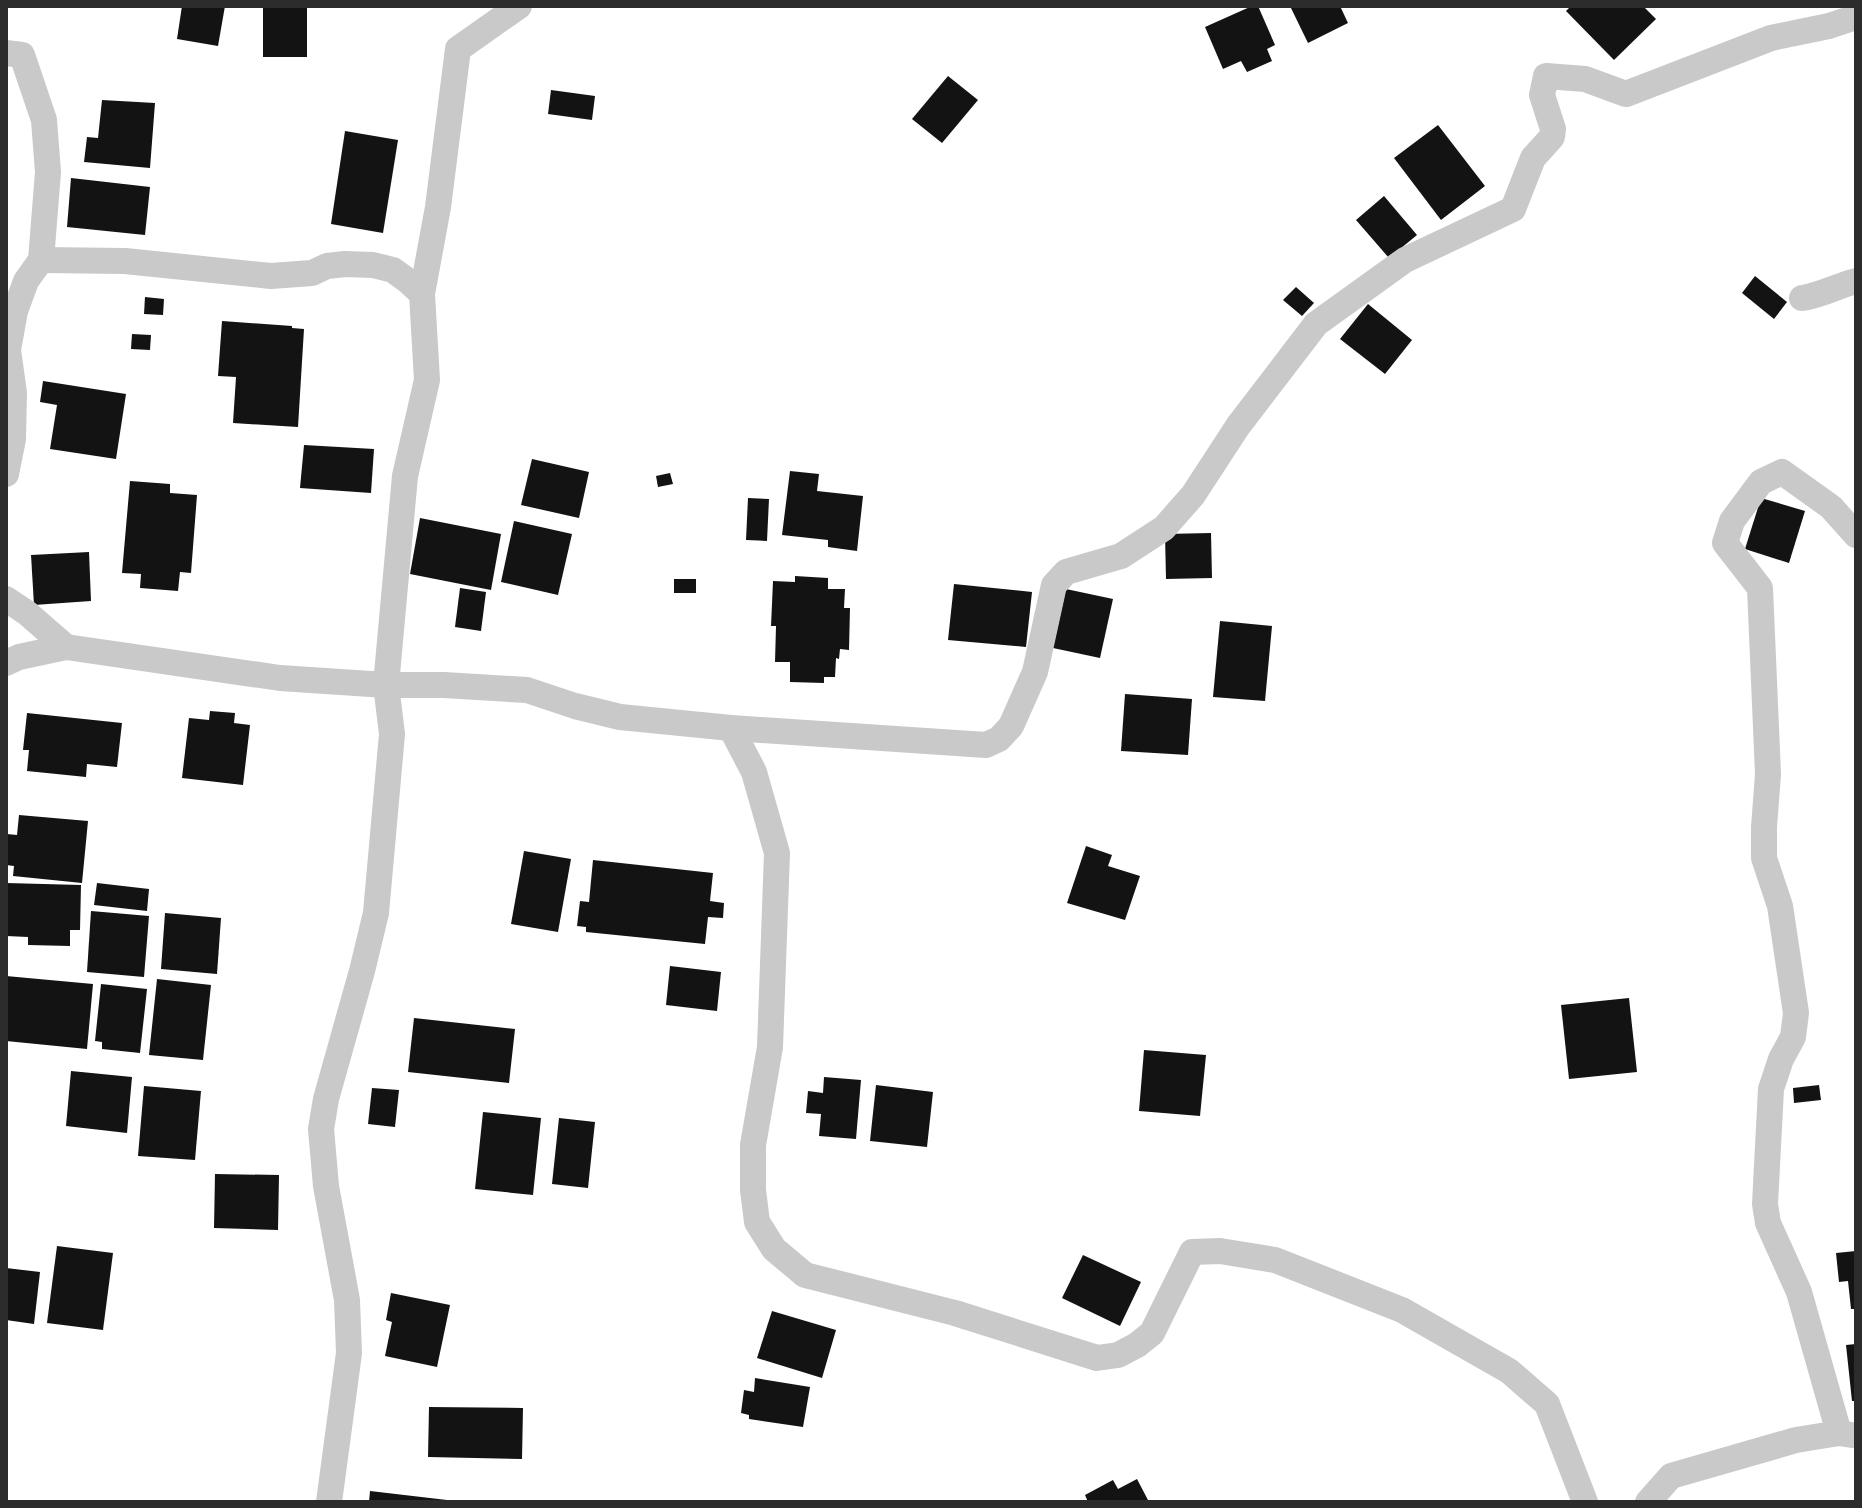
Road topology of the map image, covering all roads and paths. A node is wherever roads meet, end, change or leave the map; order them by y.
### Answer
1 (519, 6) edge
2 (1856, 17) edge
3 (6, 53) edge
4 (41, 260) junction
5 (1856, 281) edge
6 (422, 294) junction
7 (1802, 298) dead end
8 (6, 474) edge
9 (1856, 535) edge
10 (6, 599) edge
11 (66, 647) junction
12 (6, 663) edge
13 (386, 685) junction
14 (731, 728) junction
15 (1847, 1434) edge
16 (329, 1502) edge
17 (1585, 1502) edge
18 (1648, 1502) edge

1 - 6 street
2 - 14 street
3 - 4 street
4 - 6 street
4 - 8 street
5 - 7 street
6 - 13 street
9 - 15 street
10 - 11 street
11 - 12 street
11 - 13 street
13 - 14 street
13 - 16 street
14 - 17 street
15 - 18 street

